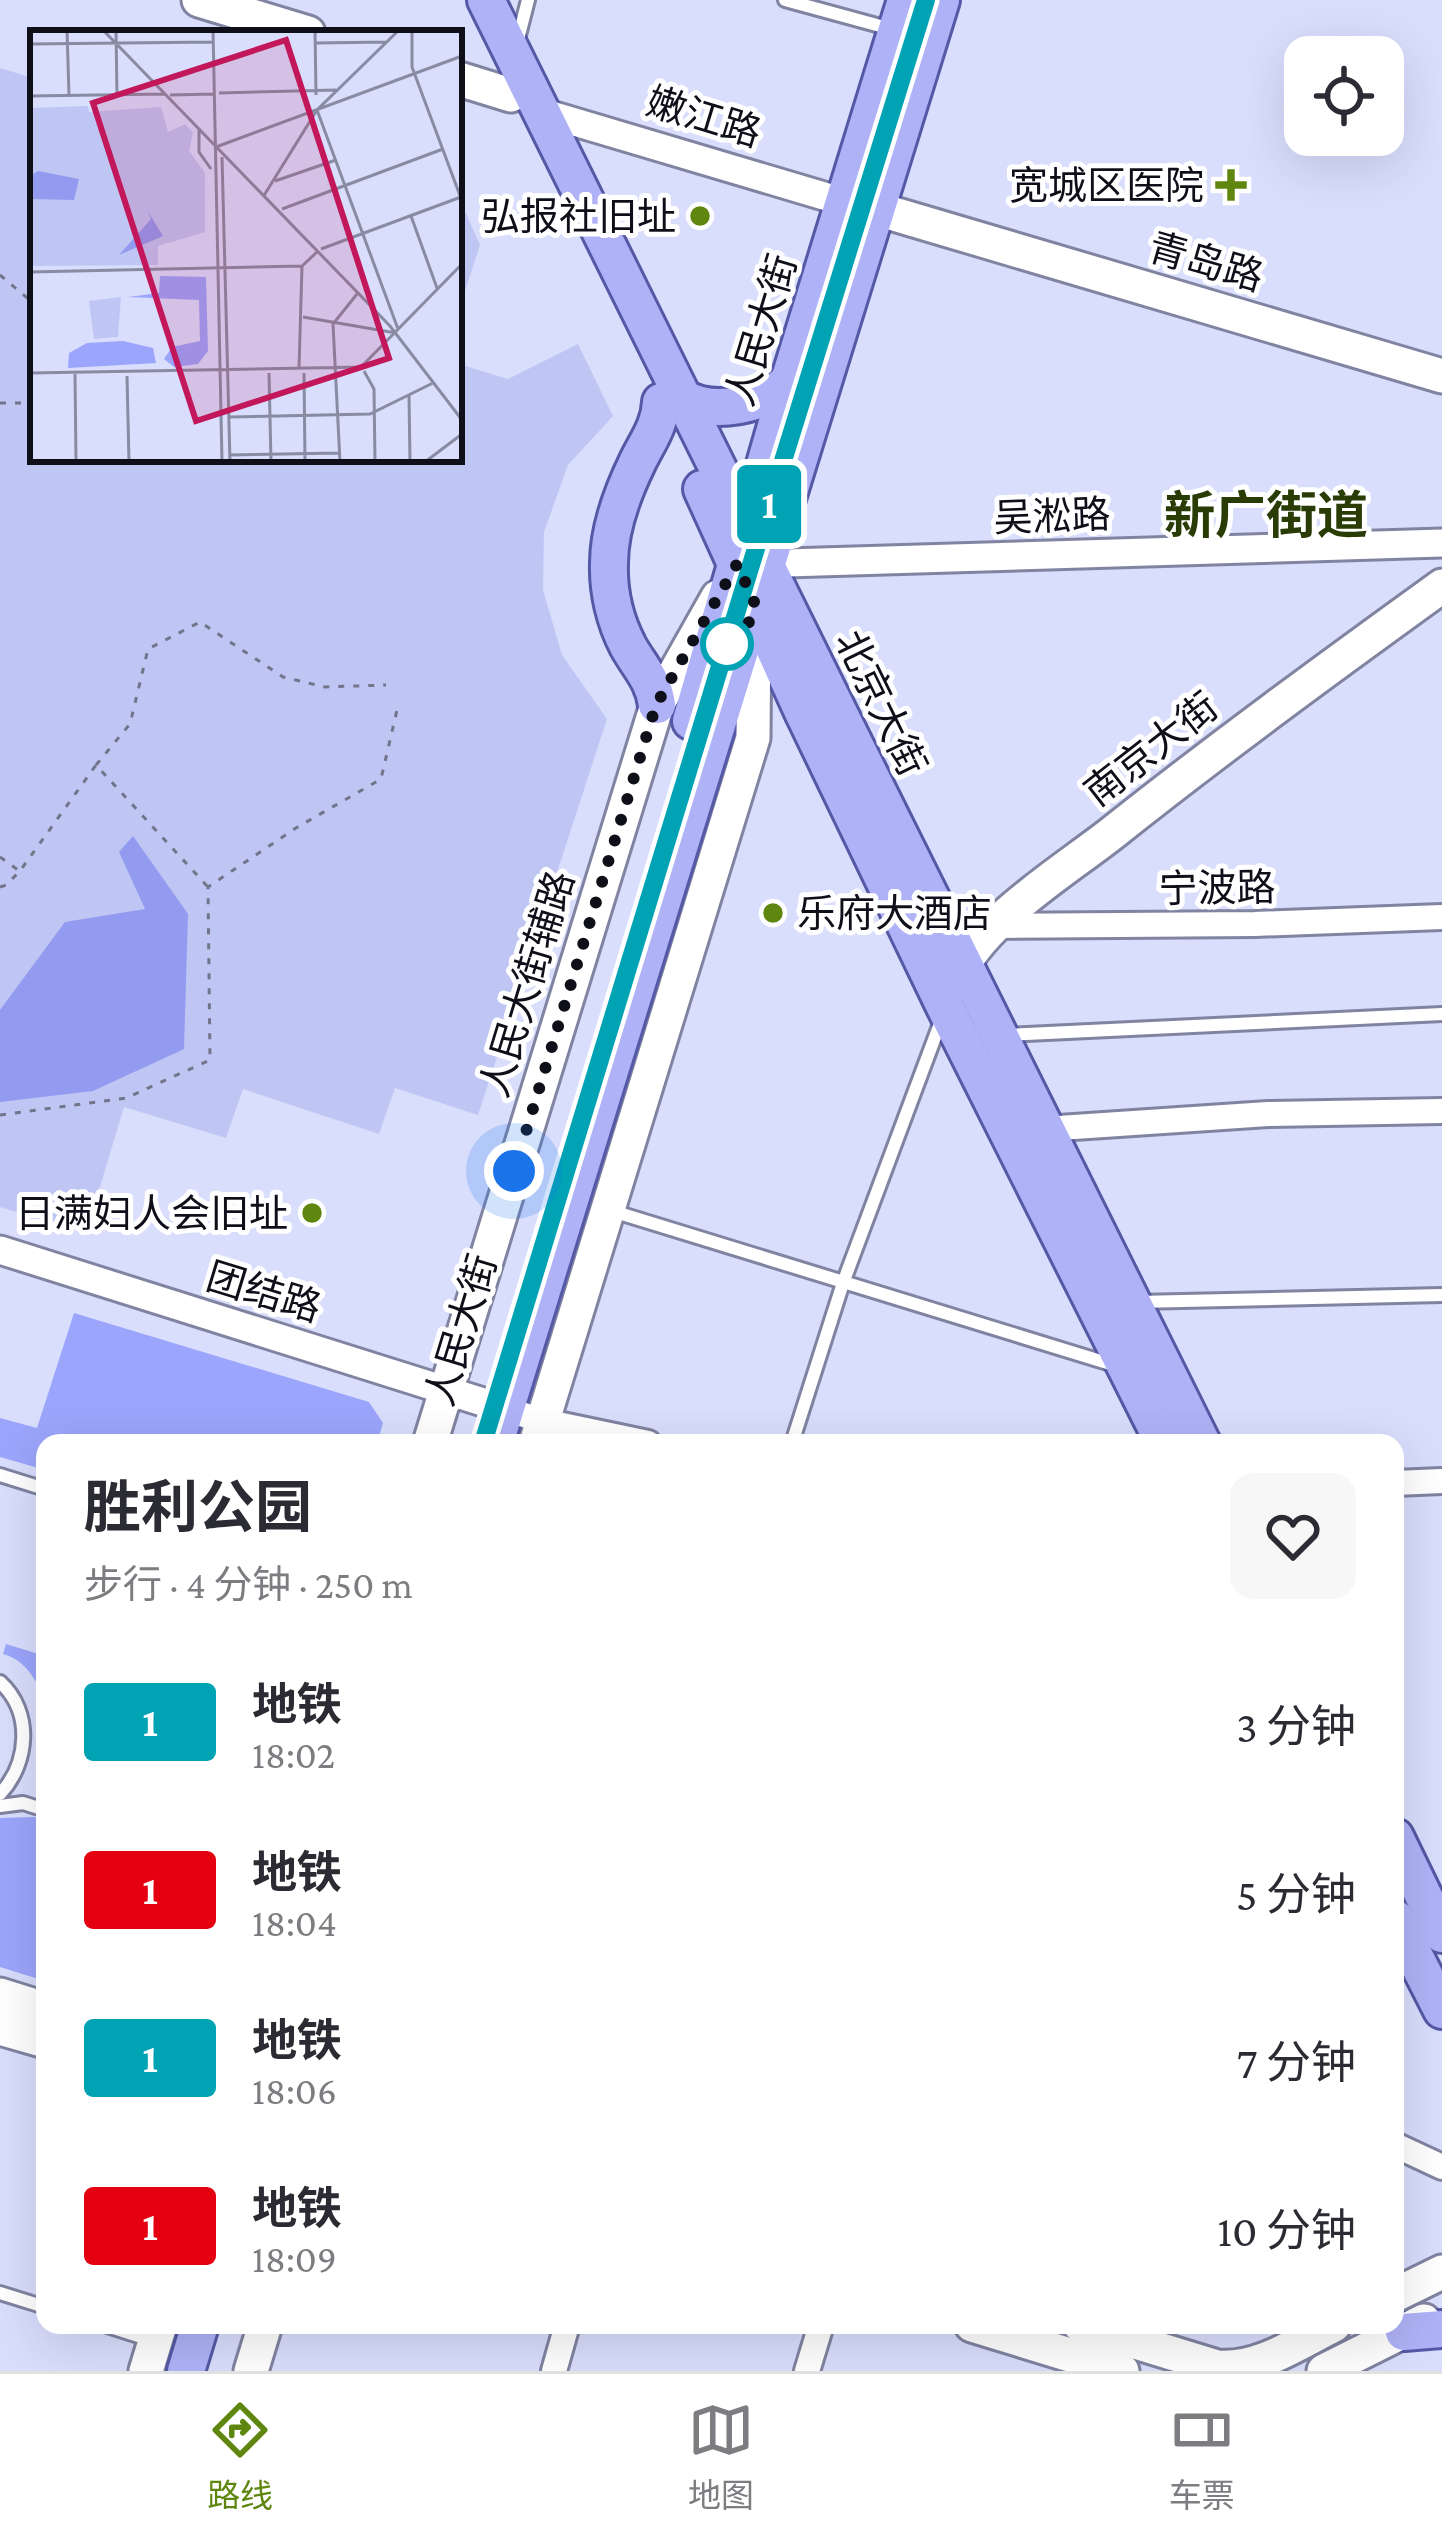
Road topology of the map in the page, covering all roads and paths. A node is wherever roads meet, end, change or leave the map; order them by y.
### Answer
1 (200, 0) edge
2 (465, 0) edge
3 (486, 0) edge
4 (528, 0) edge
5 (785, 0) edge
6 (941, 0) edge
7 (901, 15) edge
8 (298, 30) edge
9 (514, 56) junction
10 (462, 80) edge
11 (526, 104) junction
12 (860, 205) junction
13 (0, 275) edge
14 (30, 300) edge
15 (1442, 376) edge
16 (788, 381) junction
17 (672, 400) junction
18 (30, 403) edge
19 (0, 404) edge
20 (747, 526) junction
21 (1442, 543) edge
22 (752, 564) junction
23 (1442, 586) edge
24 (755, 604) junction
25 (386, 685) dead end
26 (656, 705) junction
27 (397, 710) dead end
28 (96, 766) junction
29 (0, 857) edge
30 (20, 871) junction
31 (0, 887) edge
32 (208, 887) junction
33 (1442, 917) edge
34 (994, 926) junction
35 (962, 964) junction
36 (946, 1009) junction
37 (1442, 1014) edge
38 (998, 1036) junction
39 (1442, 1111) edge
40 (0, 1115) edge
41 (1045, 1130) junction
42 (608, 1209) junction
43 (0, 1250) edge
44 (843, 1282) junction
45 (1442, 1294) edge
46 (1131, 1302) junction
47 (1127, 1369) junction
48 (446, 1390) junction
49 (494, 1418) edge
50 (540, 1432) edge
51 (433, 1434) edge
52 (795, 1434) edge
53 (1160, 1434) edge
54 (1197, 1434) edge
55 (0, 1475) edge
56 (1442, 1481) edge
57 (1404, 1483) edge
58 (36, 1487) edge
59 (0, 1682) edge
60 (0, 1794) edge
61 (0, 1806) edge
62 (36, 1807) edge
63 (1404, 1856) edge
64 (1442, 1934) edge
65 (1404, 1935) edge
66 (0, 1995) edge
67 (36, 2006) edge
68 (1442, 2009) edge
69 (0, 2028) edge
70 (36, 2038) edge
71 (1404, 2149) edge
72 (1442, 2168) edge
73 (1442, 2272) edge
74 (1404, 2291) edge
75 (0, 2293) edge
76 (36, 2304) edge
77 (1442, 2313) edge
78 (1442, 2330) edge
79 (1404, 2332) joint
80 (125, 2334) edge
81 (197, 2334) edge
82 (222, 2334) edge
83 (262, 2334) edge
84 (565, 2334) edge
85 (818, 2334) edge
86 (1020, 2334) edge
87 (1315, 2334) edge
88 (1400, 2334) edge
89 (1074, 2344) edge
90 (154, 2346) edge
91 (186, 2371) edge
92 (211, 2371) edge
93 (251, 2371) edge
94 (554, 2371) edge
95 (807, 2371) edge
96 (1122, 2371) edge
97 (1324, 2371) edge

1 - 8 main road
2 - 11 main road, 北京大街
3 - 9 main road, 北京大街
4 - 9 lane
5 - 7 lane
6 - 12 main road, 人民大街
7 - 12 main road, 人民大街
9 - 11 main road, 北京大街
10 - 11 main road, 嫩江路
11 - 12 street, 嫩江路
11 - 17 main road, 北京大街
12 - 15 main road, 青岛路
12 - 16 main road, 人民大街
12 - 22 main road, 人民大街
13 - 14 path
16 - 17 main road
16 - 20 main road, 人民大街
17 - 20 main road, 北京大街
17 - 22 main road, 北京大街
17 - 26 main road
18 - 19 path
20 - 22 main road, 北京大街
21 - 22 street, 吴淞路
22 - 24 main road, 人民大街
22 - 26 main road, 人民大街辅路
22 - 35 main road, 北京大街
22 - 49 main road, 人民大街
23 - 34 main road, 南京大街
24 - 36 main road, 北京大街
24 - 42 main road
24 - 49 main road, 人民大街
25 - 28 path
26 - 48 main road, 人民大街辅路
27 - 32 path
28 - 30 path
28 - 32 path
29 - 30 path
30 - 31 path
32 - 40 path
33 - 34 street, 宁波路
34 - 35 main road, 南京大街
35 - 36 main road, 南京大街
35 - 38 main road, 北京大街
36 - 44 lane
36 - 47 main road, 北京大街
37 - 38 lane
38 - 41 main road, 北京大街
39 - 41 street
41 - 46 main road, 北京大街
42 - 44 lane
42 - 50 main road
43 - 48 street, 团结路
44 - 47 lane
44 - 52 lane
45 - 46 lane
46 - 54 main road, 北京大街
47 - 53 main road, 北京大街
48 - 49 street, 团结路
48 - 51 main road, 人民大街辅路
49 - 50 street
55 - 58 lane
56 - 57 street
59 - 60 lane
61 - 62 lane
63 - 64 main road
65 - 68 main road
66 - 67 main road
69 - 70 main road
71 - 72 street
73 - 74 main road
75 - 76 lane
77 - 79 main road
78 - 79 main road
80 - 90 lane
81 - 91 main road
82 - 92 main road
83 - 93 main road
84 - 94 street
85 - 95 street
86 - 89 main road
87 - 89 main road
88 - 97 main road
89 - 96 main road

